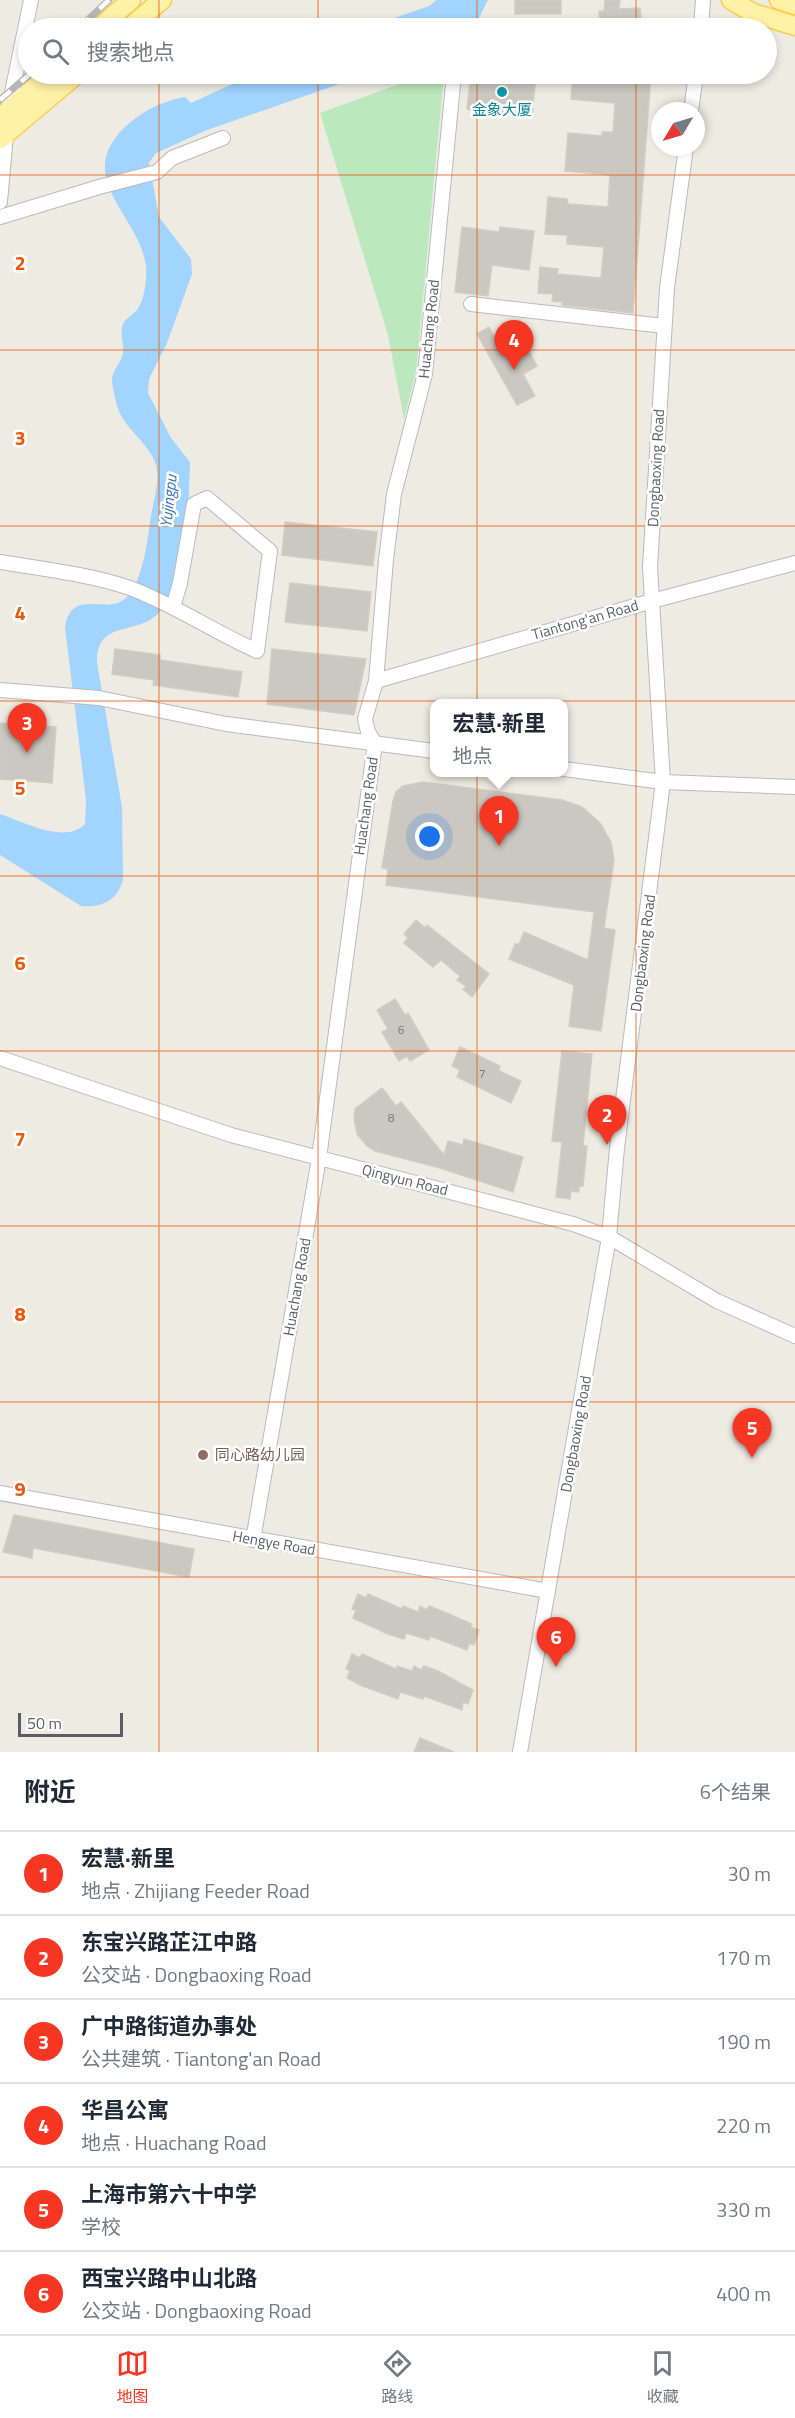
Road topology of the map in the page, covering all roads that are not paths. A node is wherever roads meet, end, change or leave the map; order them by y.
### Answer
1 (31, 0) edge
2 (131, 0) edge
3 (162, 0) edge
4 (703, 0) edge
5 (731, 0) edge
6 (779, 0) edge
7 (795, 5) edge
8 (27, 18) edge
9 (110, 18) edge
10 (141, 18) edge
11 (702, 18) edge
12 (769, 18) edge
13 (777, 20) edge
14 (795, 26) edge
15 (18, 58) edge
16 (41, 84) edge
17 (63, 84) edge
18 (453, 84) edge
19 (695, 84) edge
20 (693, 102) edge
21 (3, 126) edge
22 (223, 138) dead end
23 (685, 156) edge
24 (0, 202) edge
25 (0, 217) edge
26 (471, 304) dead end
27 (664, 326) junction
28 (0, 562) edge
29 (795, 563) edge
30 (652, 601) junction
31 (170, 605) junction
32 (376, 681) junction
33 (0, 690) edge
34 (375, 743) junction
35 (430, 751) edge
36 (568, 770) edge
37 (663, 782) junction
38 (795, 787) edge
39 (0, 1058) edge
40 (319, 1158) junction
41 (609, 1237) junction
42 (795, 1336) edge
43 (0, 1493) edge
44 (253, 1540) junction
45 (548, 1591) junction
46 (520, 1752) edge

1 - 8 street
2 - 9 main road
3 - 10 main road
4 - 11 street
5 - 12 main road
6 - 7 main road
13 - 14 main road
15 - 21 street
16 - 21 main road
17 - 21 main road
18 - 32 street, Huachang Road
19 - 20 street
21 - 24 street
22 - 25 street
23 - 27 street, Dongbaoxing Road
26 - 27 street
27 - 30 street, Dongbaoxing Road
28 - 31 street
29 - 30 street, Tiantong'an Road
30 - 32 street, Tiantong'an Road
30 - 37 street, Dongbaoxing Road
31 - 31 street
32 - 34 street, Huachang Road
33 - 34 street
34 - 35 street
34 - 40 street, Huachang Road
36 - 37 street
37 - 38 street
37 - 41 street, Dongbaoxing Road
39 - 40 street, Qingyun Road
40 - 41 street, Qingyun Road
40 - 44 street, Huachang Road
41 - 42 street, Qingyun Road
41 - 45 street, Dongbaoxing Road
43 - 44 street, Hengye Road
44 - 45 street, Hengye Road
45 - 46 street, Dongbaoxing Road

